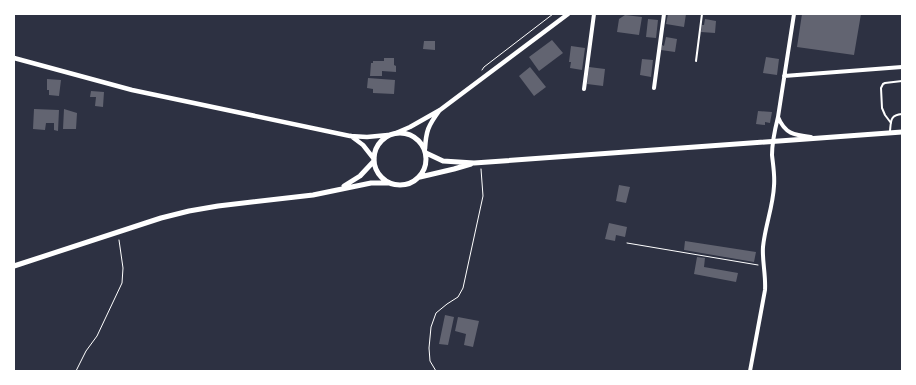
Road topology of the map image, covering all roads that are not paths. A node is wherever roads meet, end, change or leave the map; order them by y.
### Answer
1 (568, 14) edge
2 (594, 14) edge
3 (664, 14) edge
4 (702, 14) edge
5 (794, 14) edge
6 (14, 58) edge
7 (696, 61) dead end
8 (902, 66) edge
9 (784, 76) junction
10 (902, 82) edge
11 (654, 88) dead end
12 (584, 89) dead end
13 (440, 110) junction
14 (902, 114) edge
15 (778, 117) junction
16 (891, 123) junction
17 (902, 132) edge
18 (396, 133) junction
19 (890, 133) junction
20 (388, 135) junction
21 (350, 136) junction
22 (830, 138) junction
23 (773, 142) junction
24 (425, 151) junction
25 (374, 160) junction
26 (474, 163) junction
27 (420, 176) junction
28 (388, 182) junction
29 (336, 190) junction
30 (14, 266) edge
31 (750, 371) edge

1 - 13 street
2 - 12 street
3 - 11 street
4 - 7 lane
5 - 9 street
6 - 21 street
8 - 9 street
9 - 15 street
10 - 16 lane
13 - 18 street
13 - 24 street
14 - 16 lane
15 - 22 street
15 - 23 street
16 - 19 lane
17 - 19 main road
18 - 20 main road
18 - 24 main road
19 - 22 main road
20 - 21 street
20 - 25 main road
21 - 25 street
22 - 23 main road
23 - 26 main road
23 - 31 street
24 - 26 main road
24 - 27 main road
25 - 28 main road
25 - 29 main road
26 - 27 main road
27 - 28 main road
28 - 29 main road
29 - 30 main road

